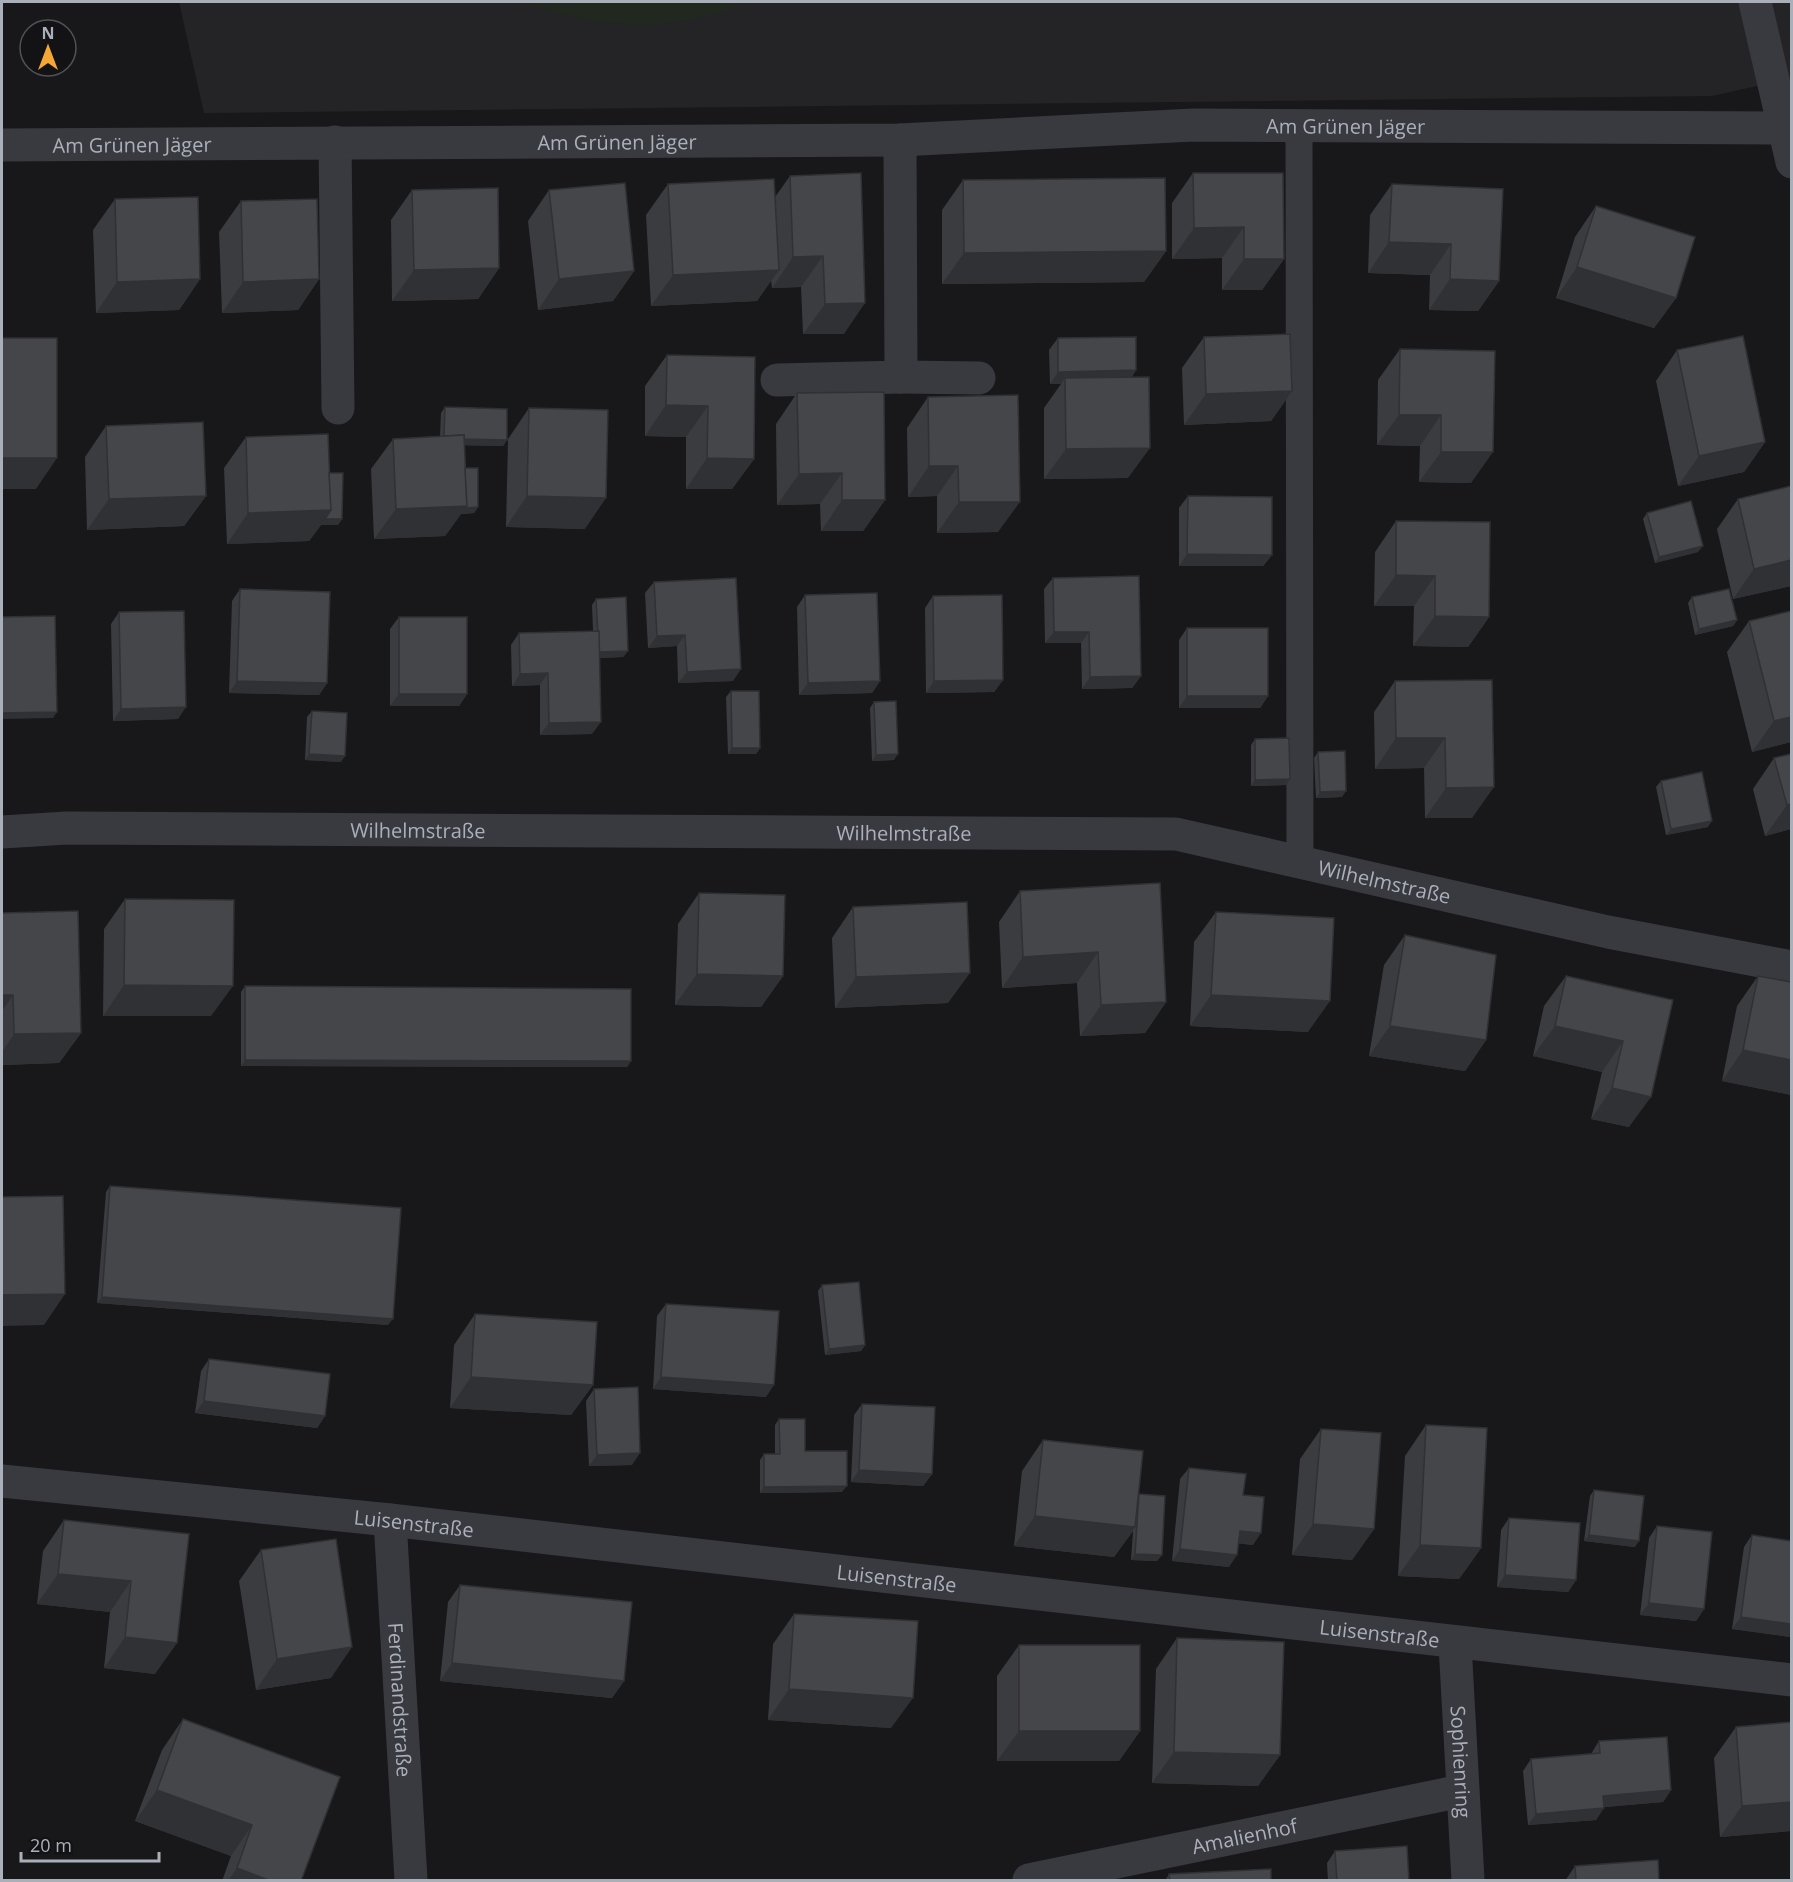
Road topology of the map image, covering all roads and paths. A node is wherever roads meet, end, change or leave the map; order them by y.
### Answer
1 (1755, 2) edge
2 (1299, 126) junction
3 (1788, 129) edge
4 (900, 140) junction
5 (335, 142) junction
6 (2, 145) edge
7 (1791, 162) edge
8 (901, 377) junction
9 (979, 378) dead end
10 (777, 380) dead end
11 (339, 408) dead end
12 (2, 832) edge
13 (1299, 862) junction
14 (1791, 967) edge
15 (2, 1481) edge
16 (390, 1520) junction
17 (1455, 1644) junction
18 (1791, 1680) edge
19 (1461, 1791) junction
20 (411, 1881) edge
21 (1029, 1881) edge
22 (1468, 1881) edge

1 - 3 street
2 - 3 street, Am Grünen Jäger
2 - 4 street, Am Grünen Jäger
2 - 13 lane
3 - 7 street
4 - 5 street, Am Grünen Jäger
4 - 8 street
5 - 6 street, Am Grünen Jäger
5 - 11 street
8 - 9 street
8 - 10 street
12 - 13 street, Wilhelmstraße
13 - 14 street, Wilhelmstraße
15 - 16 street, Luisenstraße
16 - 17 street, Luisenstraße
16 - 20 street, Ferdinandstraße
17 - 18 street, Luisenstraße
17 - 19 street, Sophienring
19 - 21 street, Amalienhof
19 - 22 street, Sophienring

